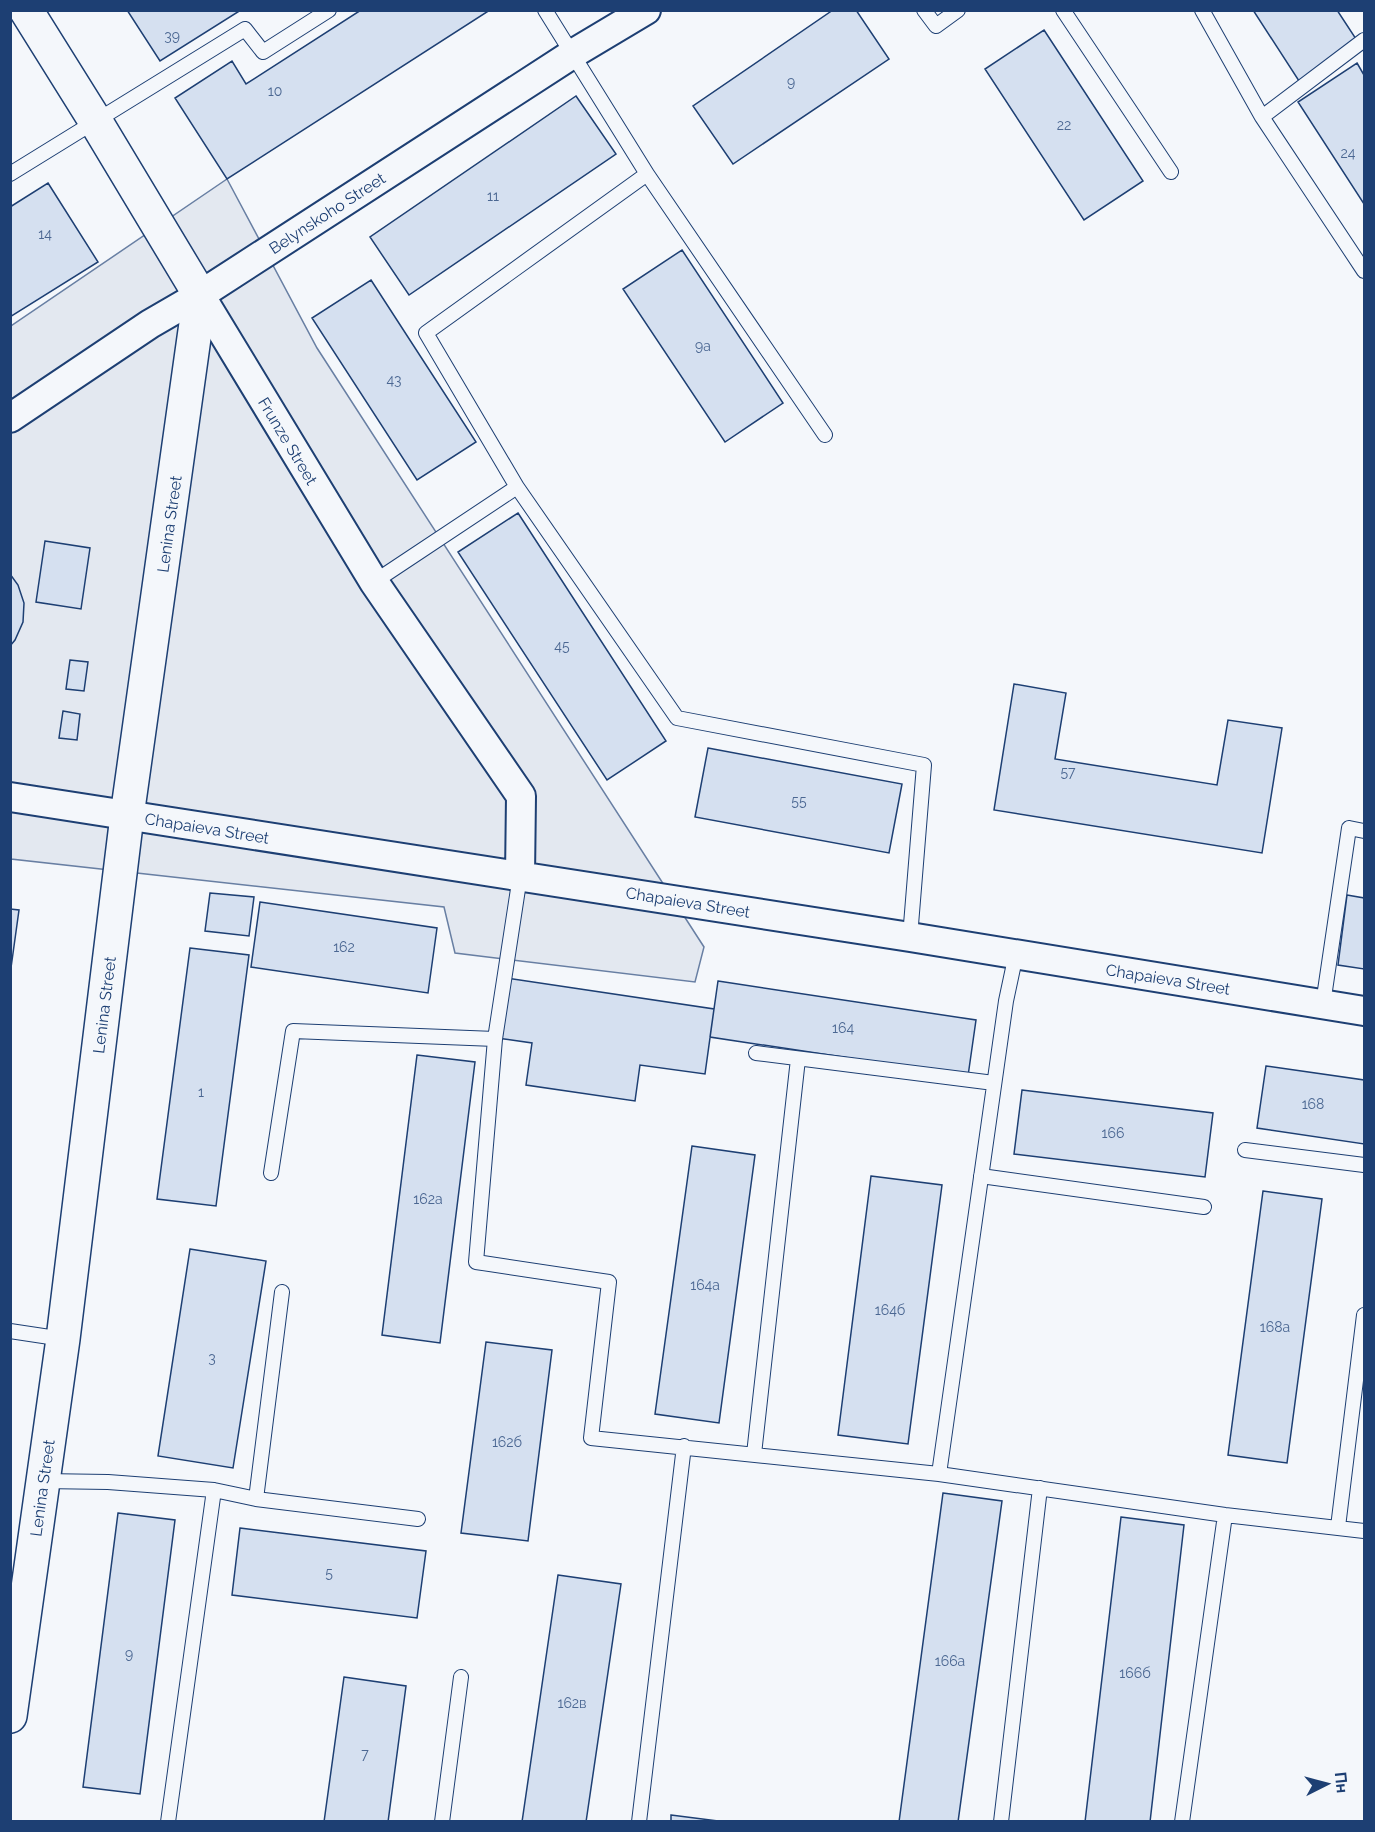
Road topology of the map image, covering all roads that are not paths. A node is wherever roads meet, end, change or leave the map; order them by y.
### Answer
1 (26, 10) edge
2 (329, 10) edge
3 (545, 10) edge
4 (646, 10) edge
5 (924, 10) edge
6 (958, 10) edge
7 (1063, 10) edge
8 (1202, 10) edge
9 (1365, 40) edge
10 (574, 53) junction
11 (1262, 117) junction
12 (96, 122) junction
13 (1171, 172) dead end
14 (10, 174) edge
15 (647, 174) junction
16 (1363, 264) edge
17 (200, 295) junction
18 (10, 418) edge
19 (825, 435) dead end
20 (517, 487) junction
21 (374, 582) junction
22 (10, 797) edge
23 (127, 816) junction
24 (1365, 831) edge
25 (520, 876) junction
26 (910, 937) junction
27 (1016, 954) junction
28 (1323, 1004) junction
29 (1365, 1011) edge
30 (495, 1039) junction
31 (756, 1053) dead end
32 (798, 1059) junction
33 (994, 1083) junction
34 (1245, 1150) dead end
35 (1365, 1165) edge
36 (271, 1173) dead end
37 (981, 1176) junction
38 (1204, 1207) dead end
39 (282, 1292) dead end
40 (1365, 1316) edge
41 (10, 1330) edge
42 (63, 1339) junction
43 (684, 1446) junction
44 (754, 1454) junction
45 (939, 1474) junction
46 (43, 1481) junction
47 (1040, 1488) junction
48 (214, 1490) junction
49 (256, 1499) junction
50 (1225, 1515) junction
51 (418, 1519) dead end
52 (1338, 1527) junction
53 (1365, 1531) edge
54 (461, 1677) dead end
55 (10, 1716) edge
56 (168, 1821) edge
57 (442, 1821) edge
58 (639, 1821) edge
59 (1001, 1821) edge
60 (1182, 1821) edge

1 - 12 street, Frunze Street
2 - 12 lane
3 - 10 lane
4 - 10 street, Belynskoho Street
5 - 6 lane
7 - 13 lane
8 - 11 lane
9 - 11 lane
10 - 15 lane
10 - 17 street, Belynskoho Street
11 - 16 lane
12 - 14 lane
12 - 17 street, Frunze Street
15 - 19 lane
15 - 20 lane
17 - 18 street, Belynskoho Street
17 - 21 street, Frunze Street
17 - 23 street, Lenina Street
20 - 21 lane
20 - 26 lane
21 - 25 street, Frunze Street
22 - 23 street, Chapaieva Street
23 - 25 street, Chapaieva Street
23 - 42 street, Lenina Street
24 - 28 lane
25 - 26 street, Chapaieva Street
25 - 30 lane
26 - 27 street, Chapaieva Street
27 - 28 street, Chapaieva Street
27 - 33 lane
28 - 29 street, Chapaieva Street
30 - 36 lane
30 - 43 lane
31 - 32 lane
32 - 33 lane
32 - 44 lane
33 - 37 lane
34 - 35 lane
37 - 38 lane
37 - 45 lane
39 - 49 lane
40 - 52 lane
41 - 42 lane
42 - 46 street, Lenina Street
43 - 44 lane
43 - 58 lane
44 - 45 lane
45 - 47 lane
46 - 48 lane
46 - 55 street, Lenina Street
47 - 50 lane
47 - 59 lane
48 - 49 lane
48 - 56 lane
49 - 51 lane
50 - 52 lane
50 - 60 lane
52 - 53 lane
54 - 57 lane

